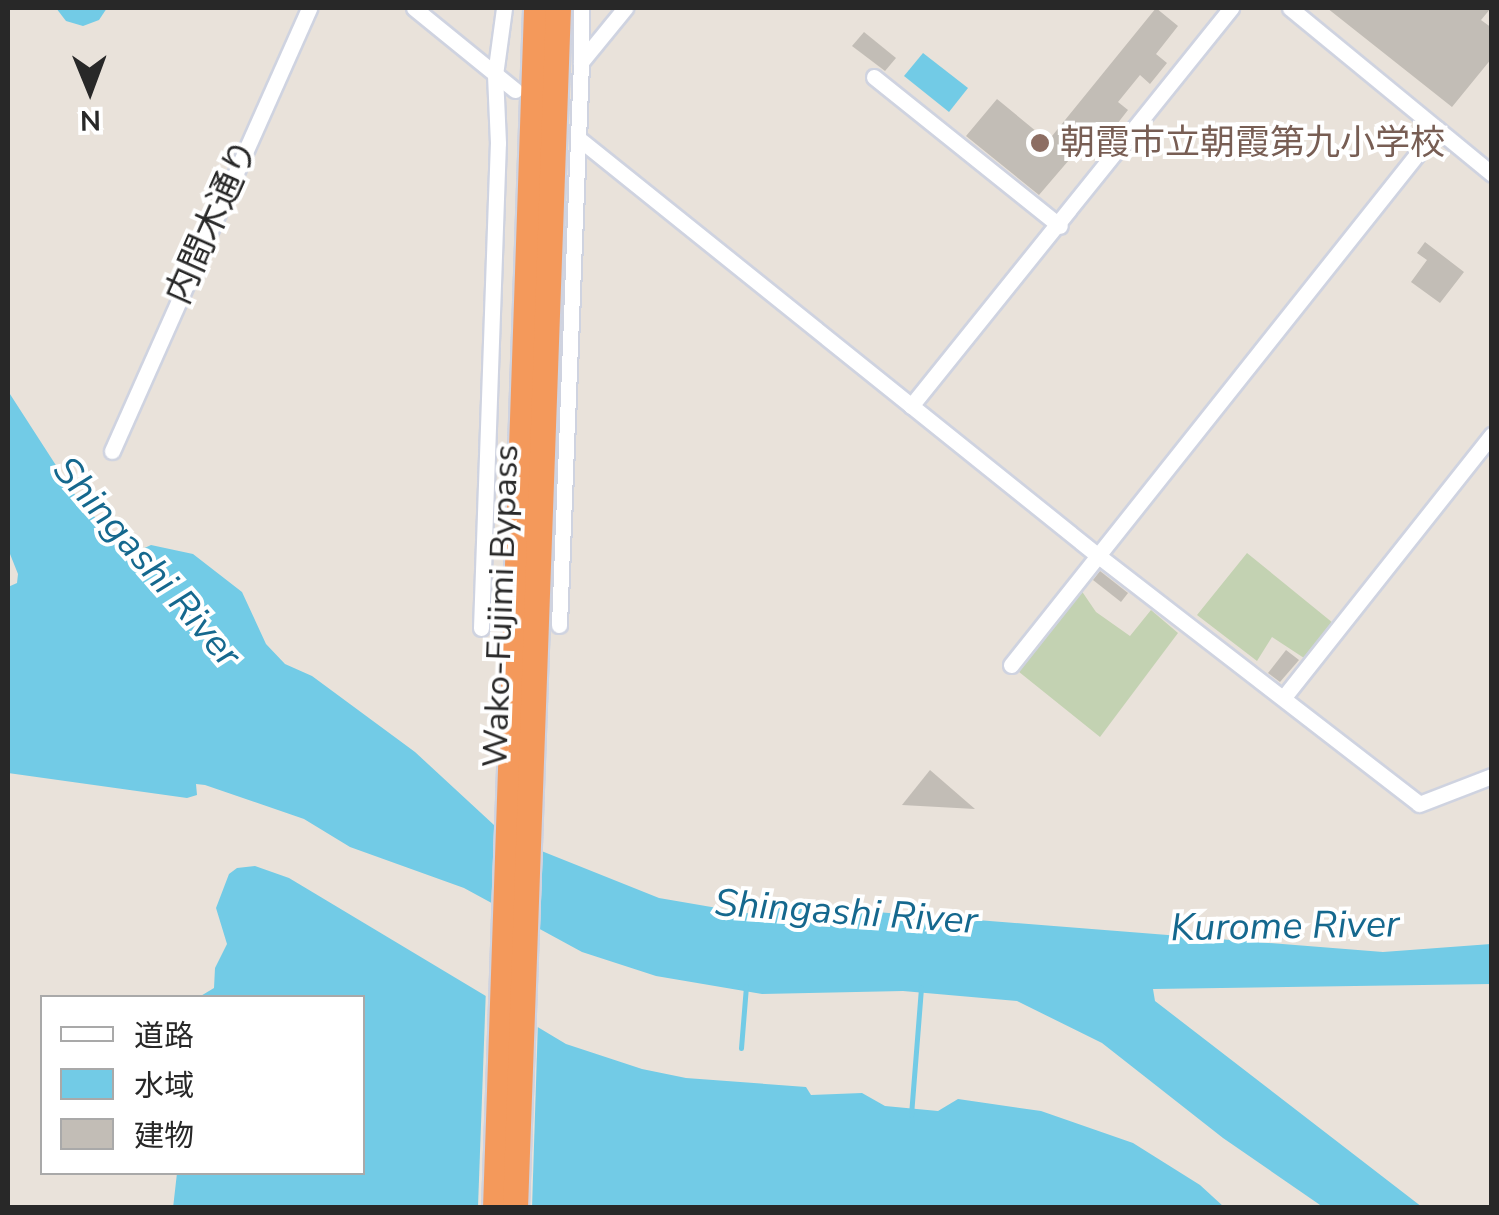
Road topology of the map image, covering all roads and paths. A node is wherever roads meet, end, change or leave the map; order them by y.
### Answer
1 (309, 8) edge
2 (414, 8) edge
3 (504, 8) edge
4 (536, 8) edge
5 (558, 8) edge
6 (582, 8) edge
7 (625, 8) edge
8 (1231, 8) edge
9 (1290, 8) edge
10 (581, 62) junction
11 (495, 75) junction
12 (874, 77) dead end
13 (516, 90) dead end
14 (1436, 129) junction
15 (578, 138) junction
16 (1492, 174) edge
17 (1060, 226) junction
18 (911, 406) junction
19 (1492, 435) edge
20 (115, 444) dead end
21 (1096, 554) junction
22 (558, 626) dead end
23 (482, 628) dead end
24 (1011, 666) dead end
25 (1284, 698) junction
26 (523, 700) junction
27 (1492, 776) edge
28 (496, 1208) edge
29 (514, 1208) edge

1 - 20 street, 内間木通り
2 - 11 street
3 - 11 street
4 - 26 highway, Wako-Fujimi Bypass
5 - 26 highway, Wako-Fujimi Bypass
6 - 10 street
7 - 10 street
8 - 17 street
9 - 14 street
10 - 15 street
11 - 13 street
11 - 23 street
12 - 17 street
14 - 16 street
14 - 21 street
15 - 18 street
15 - 22 street
17 - 18 street
18 - 21 street
19 - 25 street
21 - 24 street
21 - 25 street
25 - 27 street
26 - 28 highway, Wako-Fujimi Bypass
26 - 29 highway, Wako-Fujimi Bypass

